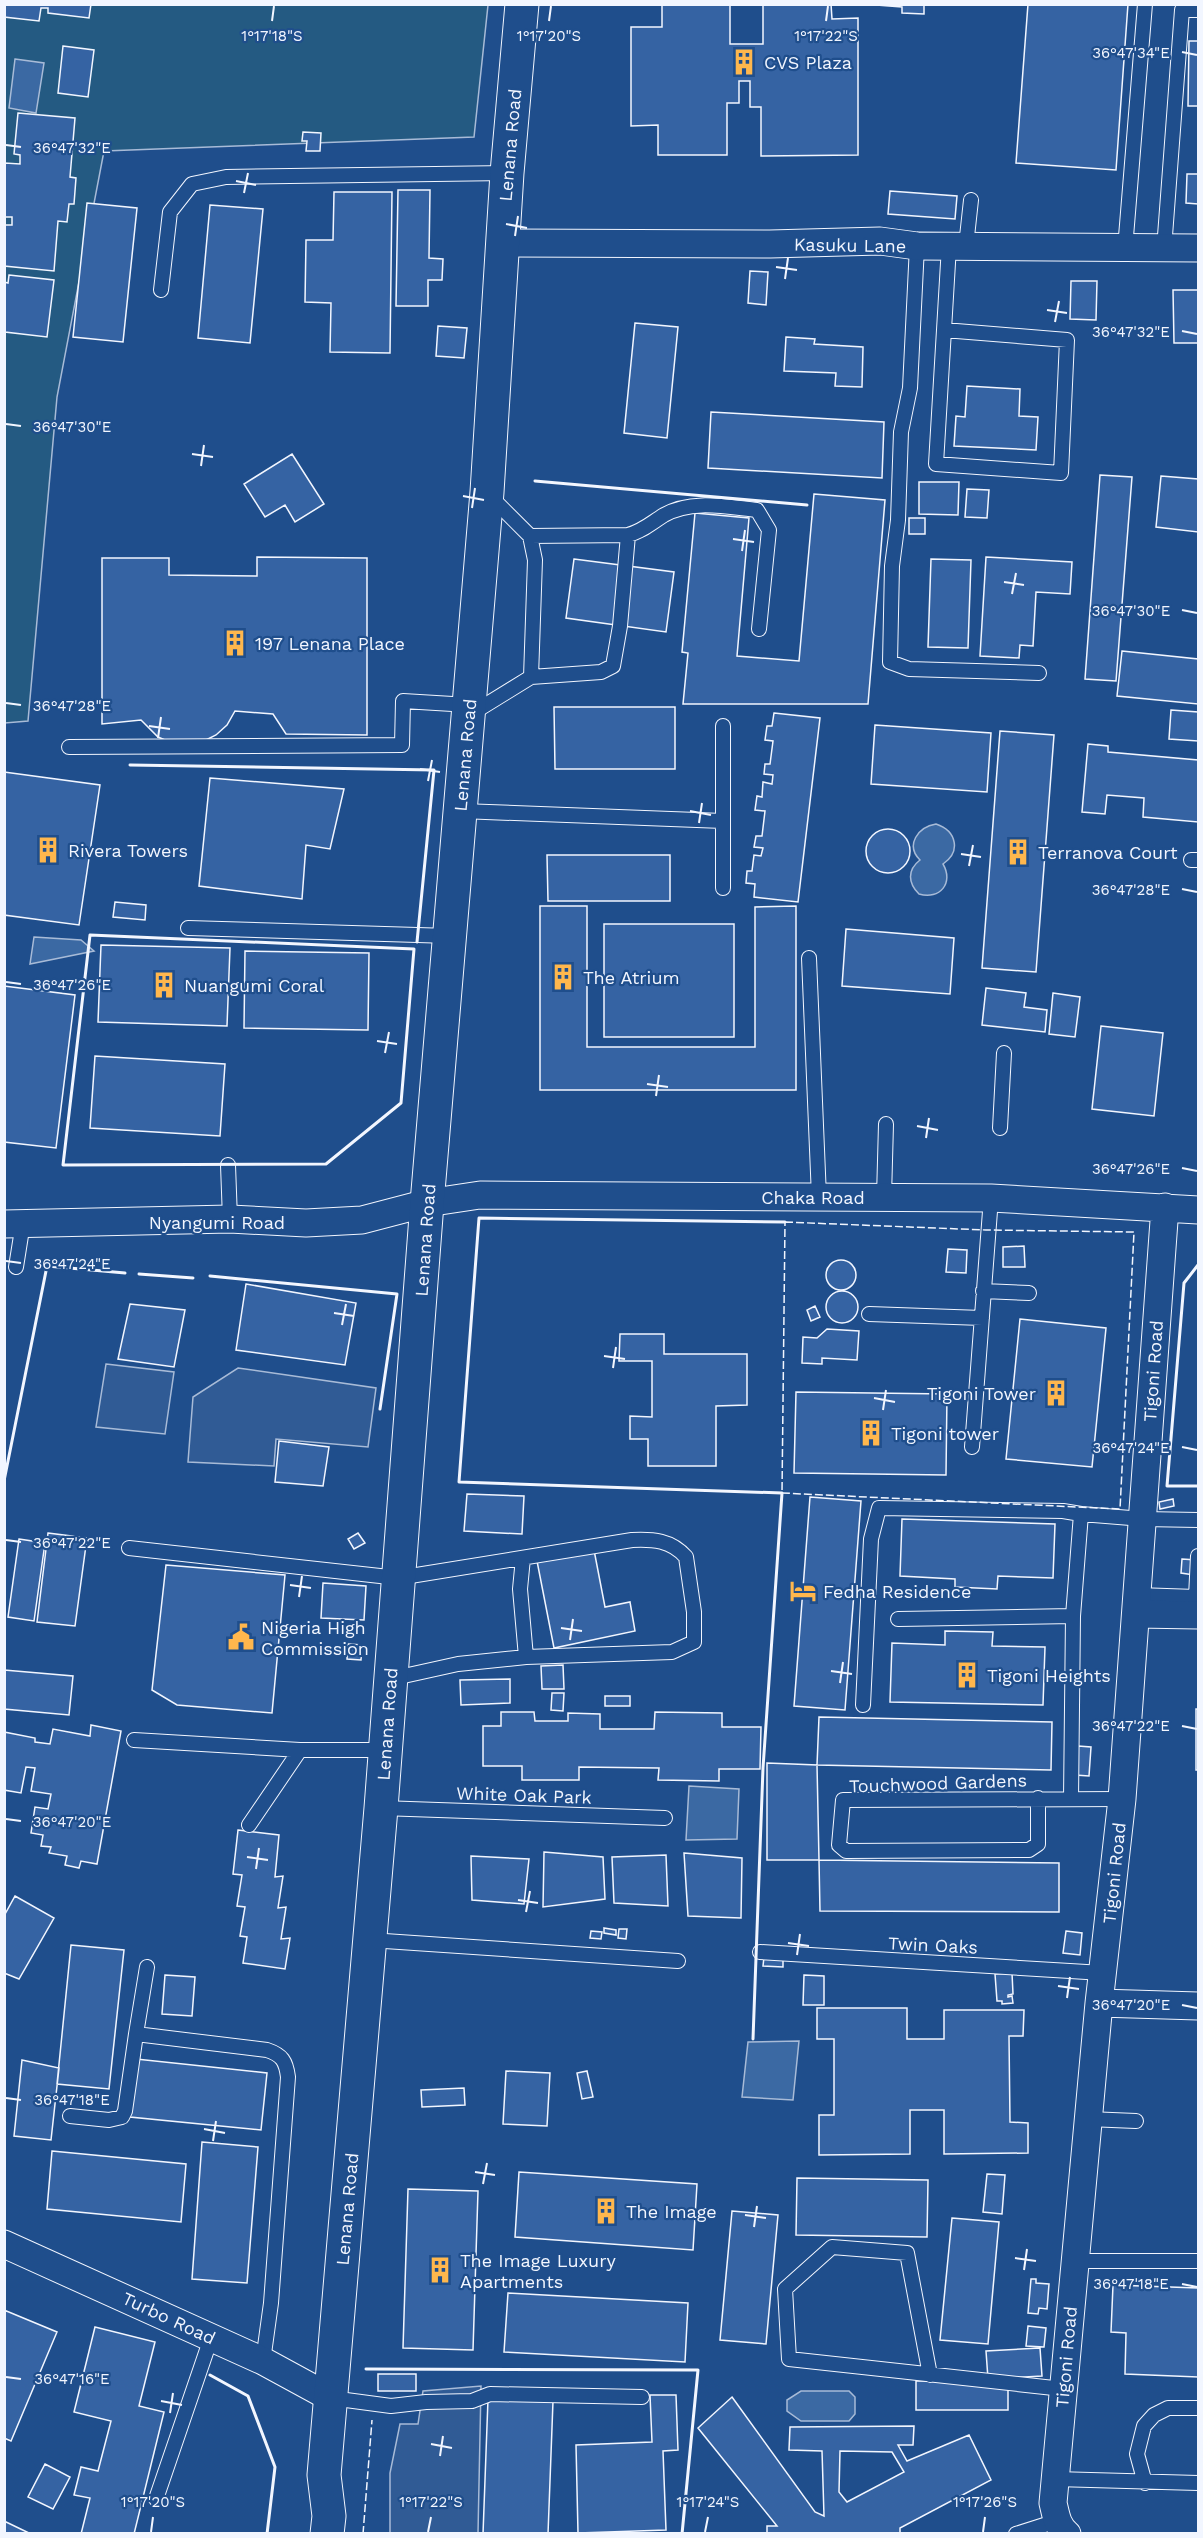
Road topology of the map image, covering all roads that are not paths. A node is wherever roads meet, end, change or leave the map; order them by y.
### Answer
1 (522, 4) edge
2 (1145, 4) edge
3 (1198, 10) edge
4 (507, 173) junction
5 (971, 200) dead end
6 (502, 243) junction
7 (917, 246) junction
8 (958, 246) junction
9 (1198, 248) edge
10 (1125, 249) junction
11 (1164, 249) junction
12 (161, 290) dead end
13 (944, 330) junction
14 (487, 492) junction
15 (628, 535) junction
16 (530, 536) junction
17 (759, 629) dead end
18 (1039, 673) dead end
19 (531, 677) junction
20 (469, 710) junction
21 (723, 726) dead end
22 (69, 747) dead end
23 (460, 811) junction
24 (723, 821) junction
25 (723, 888) dead end
26 (188, 928) dead end
27 (450, 936) junction
28 (809, 958) dead end
29 (1004, 1053) dead end
30 (886, 1124) dead end
31 (1000, 1128) dead end
32 (228, 1165) dead end
33 (819, 1197) junction
34 (884, 1197) junction
35 (990, 1198) junction
36 (427, 1203) junction
37 (1165, 1208) junction
38 (1198, 1210) edge
39 (230, 1219) junction
40 (14, 1224) edge
41 (16, 1266) dead end
42 (983, 1291) junction
43 (1029, 1293) dead end
44 (869, 1314) dead end
45 (982, 1318) junction
46 (972, 1447) dead end
47 (1081, 1514) junction
48 (1143, 1519) junction
49 (1198, 1520) edge
50 (129, 1548) dead end
51 (1198, 1556) edge
52 (523, 1558) junction
53 (398, 1578) junction
54 (1137, 1604) junction
55 (1198, 1615) edge
56 (1073, 1616) junction
57 (898, 1619) dead end
58 (526, 1657) junction
59 (390, 1679) junction
60 (863, 1705) dead end
61 (134, 1740) dead end
62 (300, 1749) junction
63 (385, 1750) junction
64 (1038, 1798) junction
65 (1071, 1799) junction
66 (1122, 1799) junction
67 (381, 1808) junction
68 (665, 1818) dead end
69 (249, 1825) dead end
70 (370, 1940) junction
71 (760, 1952) dead end
72 (678, 1961) dead end
73 (147, 1967) dead end
74 (1103, 1973) junction
75 (1099, 2002) junction
76 (1198, 2006) edge
77 (136, 2034) junction
78 (70, 2116) dead end
79 (1088, 2119) junction
80 (1136, 2121) dead end
81 (4, 2244) edge
82 (1075, 2261) junction
83 (1198, 2261) edge
84 (211, 2338) junction
85 (263, 2361) junction
86 (930, 2374) junction
87 (1063, 2389) junction
88 (642, 2397) dead end
89 (331, 2398) junction
90 (1198, 2408) edge
91 (324, 2475) junction
92 (1055, 2479) junction
93 (1145, 2483) junction
94 (1198, 2483) edge
95 (156, 2499) dead end
96 (1062, 2527) edge
97 (304, 2534) edge
98 (327, 2534) edge
99 (1016, 2534) edge

1 - 4 street, Lenana Road
2 - 10 lane
3 - 11 lane
4 - 6 street, Lenana Road
4 - 12 lane
5 - 8 lane
6 - 7 street, Kasuku Lane
6 - 14 street, Lenana Road
7 - 8 street, Kasuku Lane
7 - 18 lane
8 - 10 street, Kasuku Lane
8 - 13 lane
9 - 11 street, Kasuku Lane
10 - 11 street, Kasuku Lane
13 - 13 lane
14 - 16 lane
14 - 20 street, Lenana Road
15 - 16 lane
15 - 17 lane
15 - 19 lane
16 - 19 lane
19 - 20 lane
20 - 22 lane
20 - 23 street, Lenana Road
21 - 24 lane
23 - 24 lane
23 - 27 street, Lenana Road
24 - 25 lane
26 - 27 lane
27 - 36 street, Lenana Road
28 - 33 lane
29 - 31 lane
30 - 34 lane
32 - 39 lane
33 - 34 street, Chaka Road
33 - 36 street, Chaka Road
34 - 35 street, Chaka Road
35 - 37 street, Chaka Road
35 - 42 lane
36 - 39 street, Nyangumi Road
36 - 53 street, Lenana Road
37 - 38 street, Chaka Road
37 - 48 street, Tigoni Road
39 - 40 street, Nyangumi Road
40 - 41 lane
42 - 43 lane
42 - 45 lane
44 - 45 lane
45 - 46 lane
47 - 48 lane
47 - 56 lane
47 - 60 lane
48 - 49 lane
48 - 54 street, Tigoni Road
50 - 53 lane
51 - 54 lane
52 - 53 lane
52 - 58 lane
52 - 58 lane
53 - 59 street, Lenana Road
54 - 55 street
54 - 66 street, Tigoni Road
56 - 57 lane
56 - 65 lane
58 - 59 lane
59 - 63 street, Lenana Road
61 - 62 lane
62 - 63 lane
62 - 69 lane
63 - 67 street, Lenana Road
64 - 64 lane, Touchwood Gardens
64 - 65 lane, Touchwood Gardens
65 - 66 lane, Touchwood Gardens
66 - 74 street, Tigoni Road
67 - 68 lane, White Oak Park
67 - 70 street, Lenana Road
70 - 72 lane
70 - 89 street, Lenana Road
71 - 74 lane, Twin Oaks
73 - 77 lane
74 - 75 street, Tigoni Road
75 - 76 street
75 - 79 street, Tigoni Road
77 - 78 lane
77 - 85 lane
79 - 80 lane
79 - 82 street, Tigoni Road
81 - 84 street, Turbo Road
82 - 83 lane
82 - 87 street, Tigoni Road
84 - 85 street, Turbo Road
84 - 95 lane
85 - 89 street, Turbo Road
86 - 86 lane
86 - 87 lane
87 - 92 street, Tigoni Road
88 - 89 lane
89 - 91 street, Lenana Road
90 - 93 lane
91 - 97 street, Lenana Road
91 - 98 street, Lenana Road
92 - 93 lane
92 - 96 street, Tigoni Road
93 - 94 lane
96 - 99 lane

